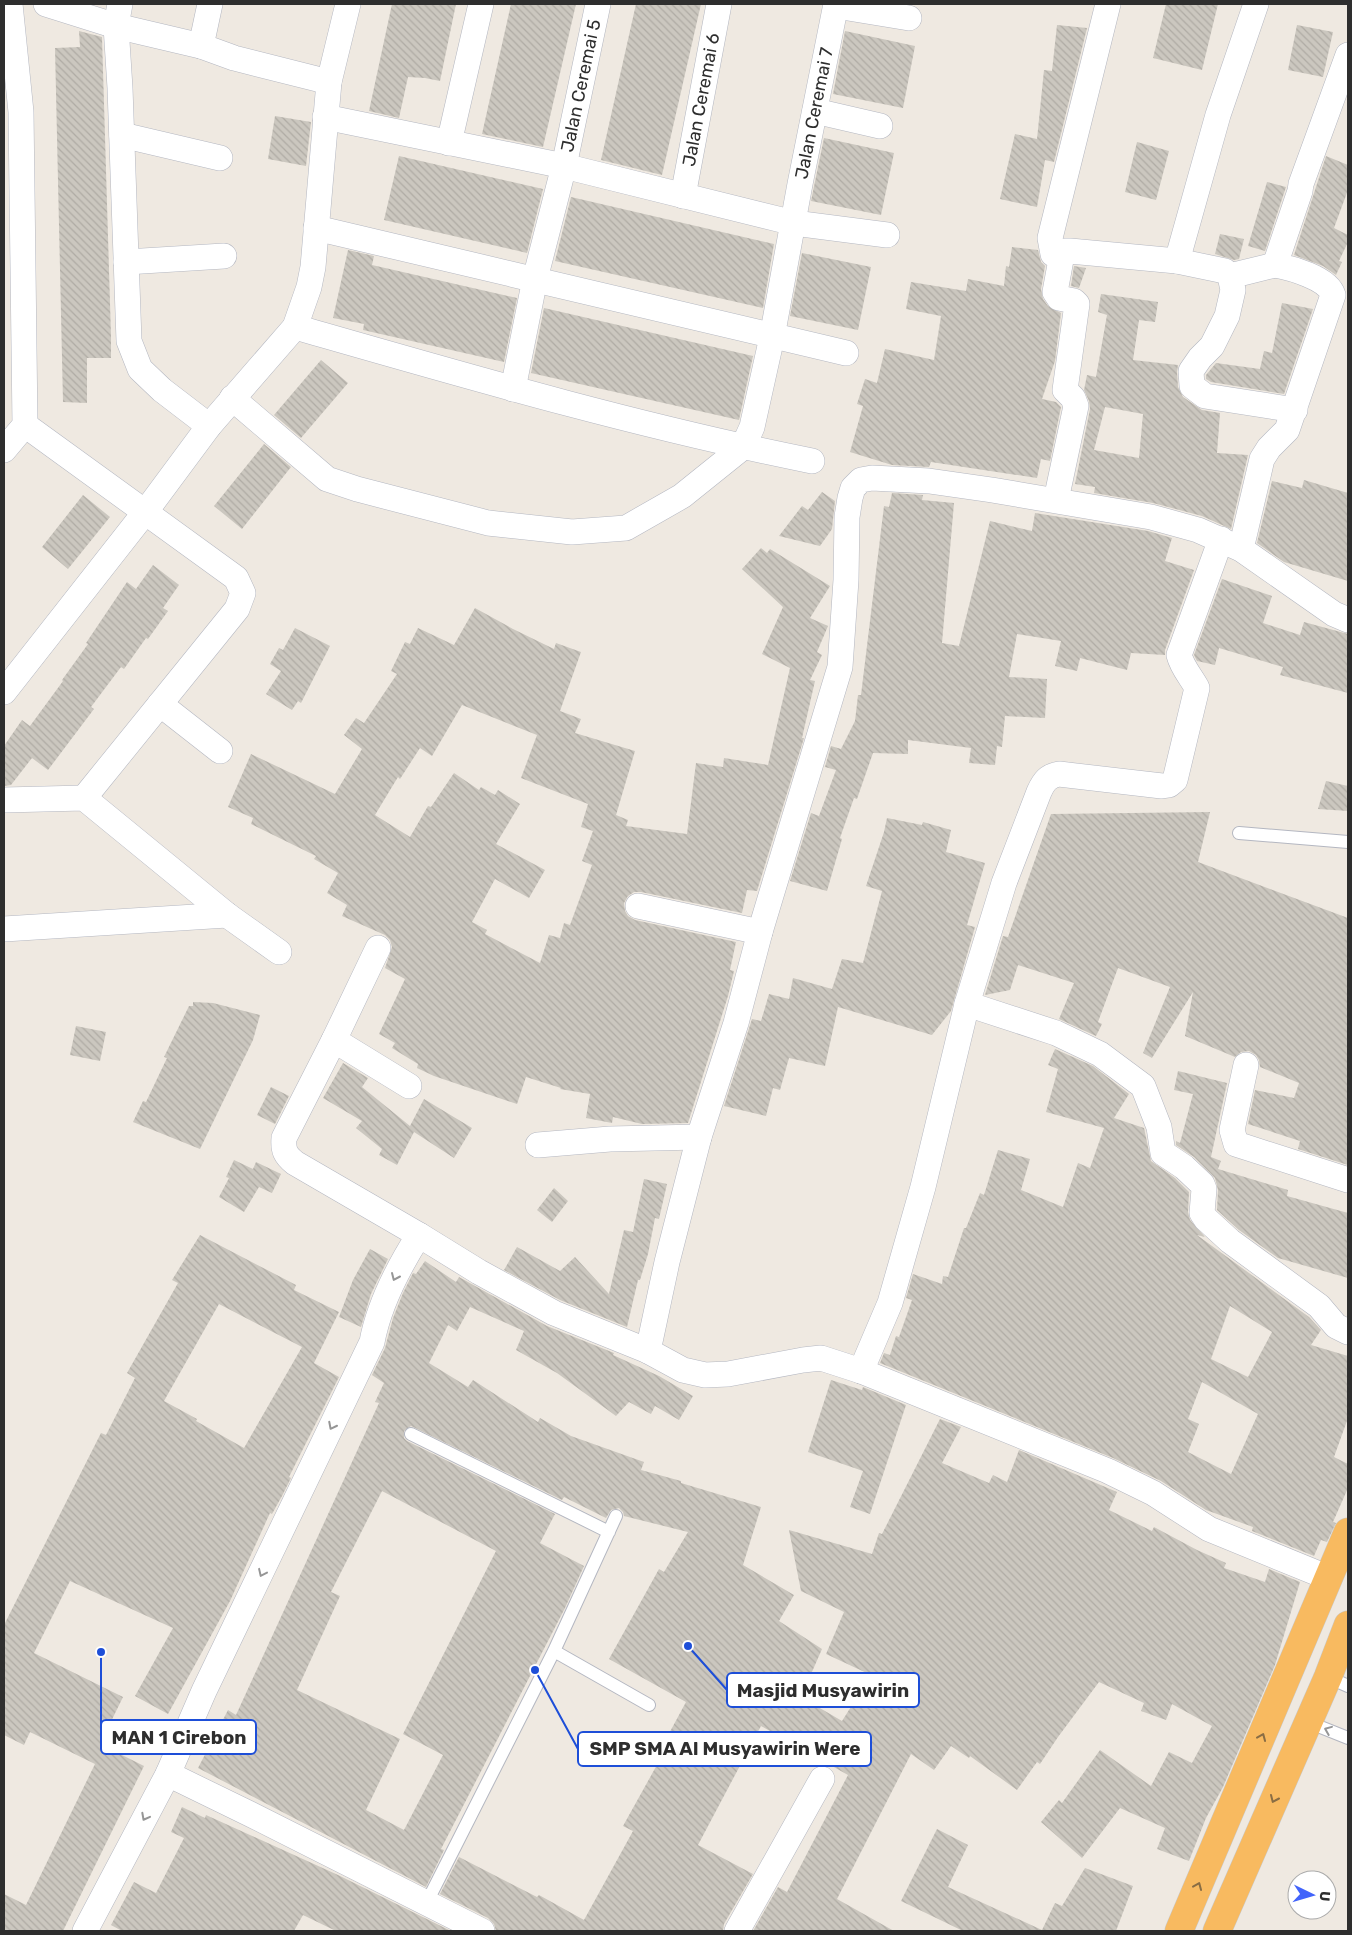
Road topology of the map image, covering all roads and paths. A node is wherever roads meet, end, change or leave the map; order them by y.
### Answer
1 (10, 4) edge
2 (46, 4) edge
3 (210, 4) edge
4 (348, 4) edge
5 (481, 4) edge
6 (598, 4) edge
7 (719, 4) edge
8 (1108, 4) edge
9 (1256, 4) edge
10 (836, 5) edge
11 (118, 15) edge
12 (909, 18) dead end
13 (201, 46) junction
14 (1348, 56) edge
15 (329, 82) junction
16 (815, 110) junction
17 (325, 117) junction
18 (880, 126) dead end
19 (122, 135) junction
20 (449, 143) junction
21 (220, 158) dead end
22 (564, 166) junction
23 (683, 196) junction
24 (794, 223) junction
25 (316, 228) junction
26 (887, 235) dead end
27 (224, 256) dead end
28 (1061, 259) junction
29 (1177, 261) junction
30 (126, 262) junction
31 (1276, 265) junction
32 (1230, 276) junction
33 (535, 279) junction
34 (295, 327) junction
35 (772, 337) junction
36 (846, 353) dead end
37 (513, 389) junction
38 (232, 398) junction
39 (1295, 410) junction
40 (25, 425) junction
41 (209, 426) junction
42 (743, 447) junction
43 (4, 450) edge
44 (812, 461) dead end
45 (1056, 500) junction
46 (146, 511) junction
47 (1231, 544) junction
48 (1348, 620) edge
49 (4, 692) edge
50 (160, 704) junction
51 (220, 751) dead end
52 (84, 798) junction
53 (4, 800) edge
54 (1239, 833) dead end
55 (1348, 842) edge
56 (638, 906) dead end
57 (228, 915) junction
58 (4, 929) edge
59 (760, 932) junction
60 (378, 948) dead end
61 (279, 952) dead end
62 (967, 1004) junction
63 (334, 1040) junction
64 (1246, 1065) dead end
65 (409, 1086) dead end
66 (699, 1137) junction
67 (538, 1145) dead end
68 (1348, 1180) edge
69 (419, 1235) junction
70 (1348, 1332) edge
71 (648, 1351) junction
72 (861, 1371) junction
73 (411, 1434) dead end
74 (616, 1516) dead end
75 (609, 1532) junction
76 (1348, 1532) edge
77 (1329, 1578) junction
78 (1348, 1626) edge
79 (554, 1651) junction
80 (1338, 1681) edge
81 (649, 1705) dead end
82 (1308, 1722) junction
83 (1348, 1738) edge
84 (168, 1774) junction
85 (822, 1779) dead end
86 (427, 1902) junction
87 (85, 1931) edge
88 (482, 1931) edge
89 (738, 1931) edge
90 (1179, 1931) edge
91 (1216, 1931) edge

1 - 40 street
2 - 11 street
3 - 13 street
4 - 15 street
5 - 20 street
6 - 22 street, Jalan Ceremai 5
7 - 23 street, Jalan Ceremai 6
8 - 28 street
9 - 29 street
10 - 12 street
10 - 16 street, Jalan Ceremai 7
11 - 13 street
11 - 19 street
13 - 15 street
14 - 31 street
15 - 17 street
16 - 18 street
16 - 24 street, Jalan Ceremai 7
17 - 20 street
17 - 25 street
19 - 21 street
19 - 30 street
20 - 22 street
22 - 23 street
22 - 33 street, Jalan Ceremai 5
23 - 24 street
24 - 26 street
24 - 35 street, Jalan Ceremai 7
25 - 33 street
25 - 34 street
27 - 30 street
28 - 29 street
28 - 45 street
29 - 32 street
30 - 41 street
31 - 32 street
31 - 39 street
32 - 39 street
33 - 35 street
33 - 37 street, Jalan Ceremai 5
34 - 37 street
34 - 38 street
35 - 36 street
35 - 42 street, Jalan Ceremai 7
37 - 42 street
38 - 41 street
38 - 42 street
39 - 47 street
40 - 43 street
40 - 46 street
41 - 46 street
42 - 44 street
45 - 47 street
45 - 59 street
46 - 49 street
46 - 50 street
47 - 48 street
47 - 62 street
50 - 51 street
50 - 52 street
52 - 53 street
52 - 57 street
54 - 55 lane
56 - 59 street
57 - 58 street
57 - 61 street
59 - 66 street
60 - 63 street
62 - 70 street
62 - 72 street
63 - 65 street
63 - 69 street
64 - 68 street
66 - 67 street
66 - 71 street
69 - 71 street
69 -> 84 street
71 - 72 street
72 - 77 street
73 - 75 lane
74 - 75 lane
75 - 79 lane
76 - 77 highway
90 -> 77 highway
78 - 80 highway
79 - 81 lane
79 - 86 lane
80 - 82 highway
83 -> 82 lane
82 -> 91 highway
84 - 86 street
84 -> 87 street
85 - 89 street
86 - 88 street

